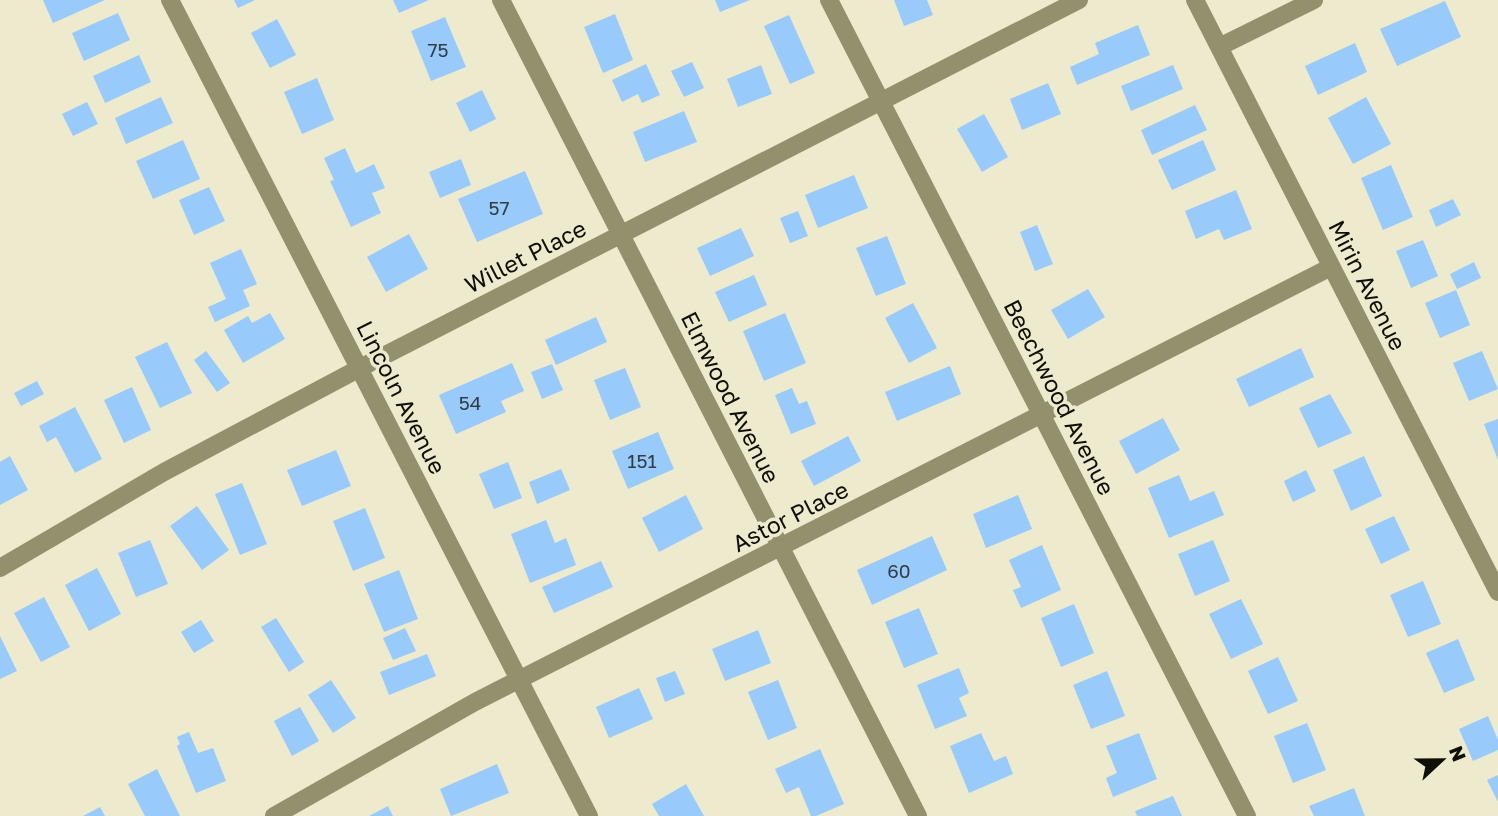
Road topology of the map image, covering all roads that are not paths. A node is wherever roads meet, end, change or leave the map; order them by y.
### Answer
1 (170, 0) edge
2 (501, 0) edge
3 (829, 0) edge
4 (1079, 0) edge
5 (1195, 0) edge
6 (1314, 0) edge
7 (1219, 47) junction
8 (881, 101) junction
9 (621, 234) junction
10 (1331, 267) junction
11 (360, 368) junction
12 (1042, 415) junction
13 (780, 548) junction
14 (0, 568) edge
15 (1498, 592) edge
16 (520, 681) junction
17 (274, 816) edge
18 (589, 816) edge
19 (918, 816) edge
20 (1247, 816) edge

1 - 11 street, Lincoln Avenue
2 - 9 street, Elmwood Avenue
3 - 8 street, Beechwood Avenue
4 - 8 street, Willet Place
5 - 7 street, Mirin Avenue
6 - 7 street
7 - 10 street, Mirin Avenue
8 - 9 street, Willet Place
8 - 12 street, Beechwood Avenue
9 - 11 street, Willet Place
9 - 13 street, Elmwood Avenue
10 - 12 street, Astor Place
10 - 15 street, Mirin Avenue
11 - 14 street, Willet Place
11 - 16 street, Lincoln Avenue
12 - 13 street, Astor Place
12 - 20 street, Beechwood Avenue
13 - 16 street, Astor Place
13 - 19 street, Elmwood Avenue
16 - 17 street, Astor Place
16 - 18 street, Lincoln Avenue

